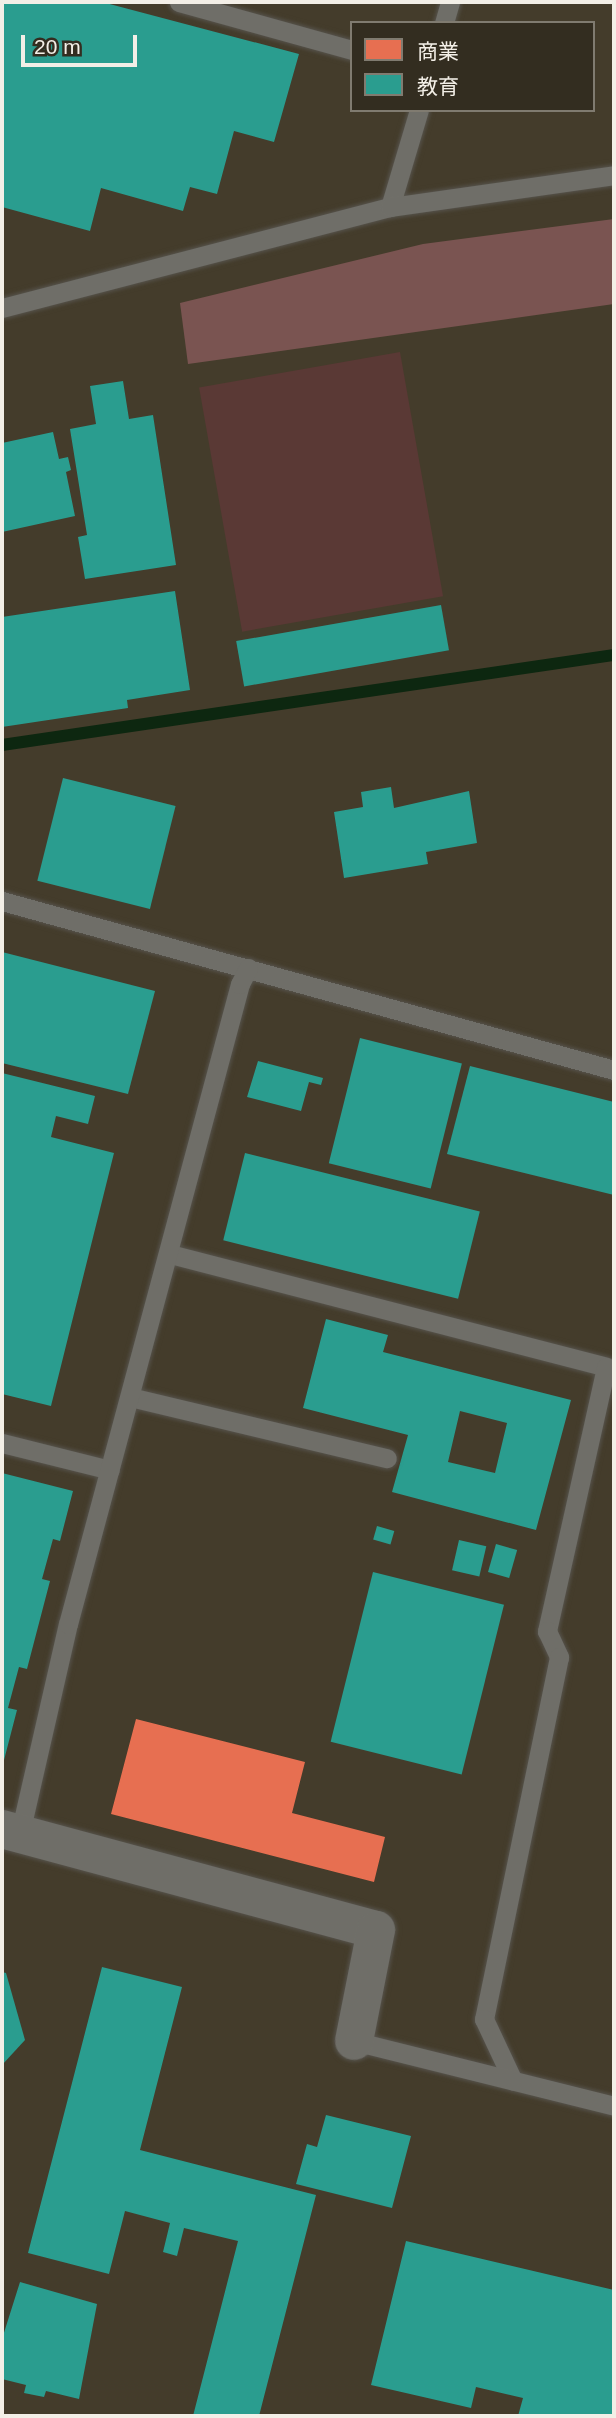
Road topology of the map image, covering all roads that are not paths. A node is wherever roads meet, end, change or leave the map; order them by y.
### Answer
1 (180, 2) edge
2 (450, 2) edge
3 (214, 6) edge
4 (445, 21) edge
5 (350, 49) edge
6 (418, 112) edge
7 (614, 175) edge
8 (390, 207) junction
9 (2, 307) edge
10 (2, 901) edge
11 (248, 968) junction
12 (614, 1070) edge
13 (170, 1254) junction
14 (130, 1397) junction
15 (2, 1443) edge
16 (387, 1458) dead end
17 (110, 1470) junction
18 (11, 1831) edge
19 (354, 2041) joint
20 (513, 2081) junction
21 (614, 2106) edge

1 - 3 lane
2 - 4 lane
3 - 5 lane
6 - 8 lane
7 - 8 lane
8 - 9 lane
10 - 11 lane
11 - 12 lane
11 - 13 lane
13 - 14 lane
13 - 20 lane
14 - 16 lane
14 - 17 lane
15 - 17 lane
17 - 18 lane
18 - 19 street
19 - 20 lane
20 - 21 lane

